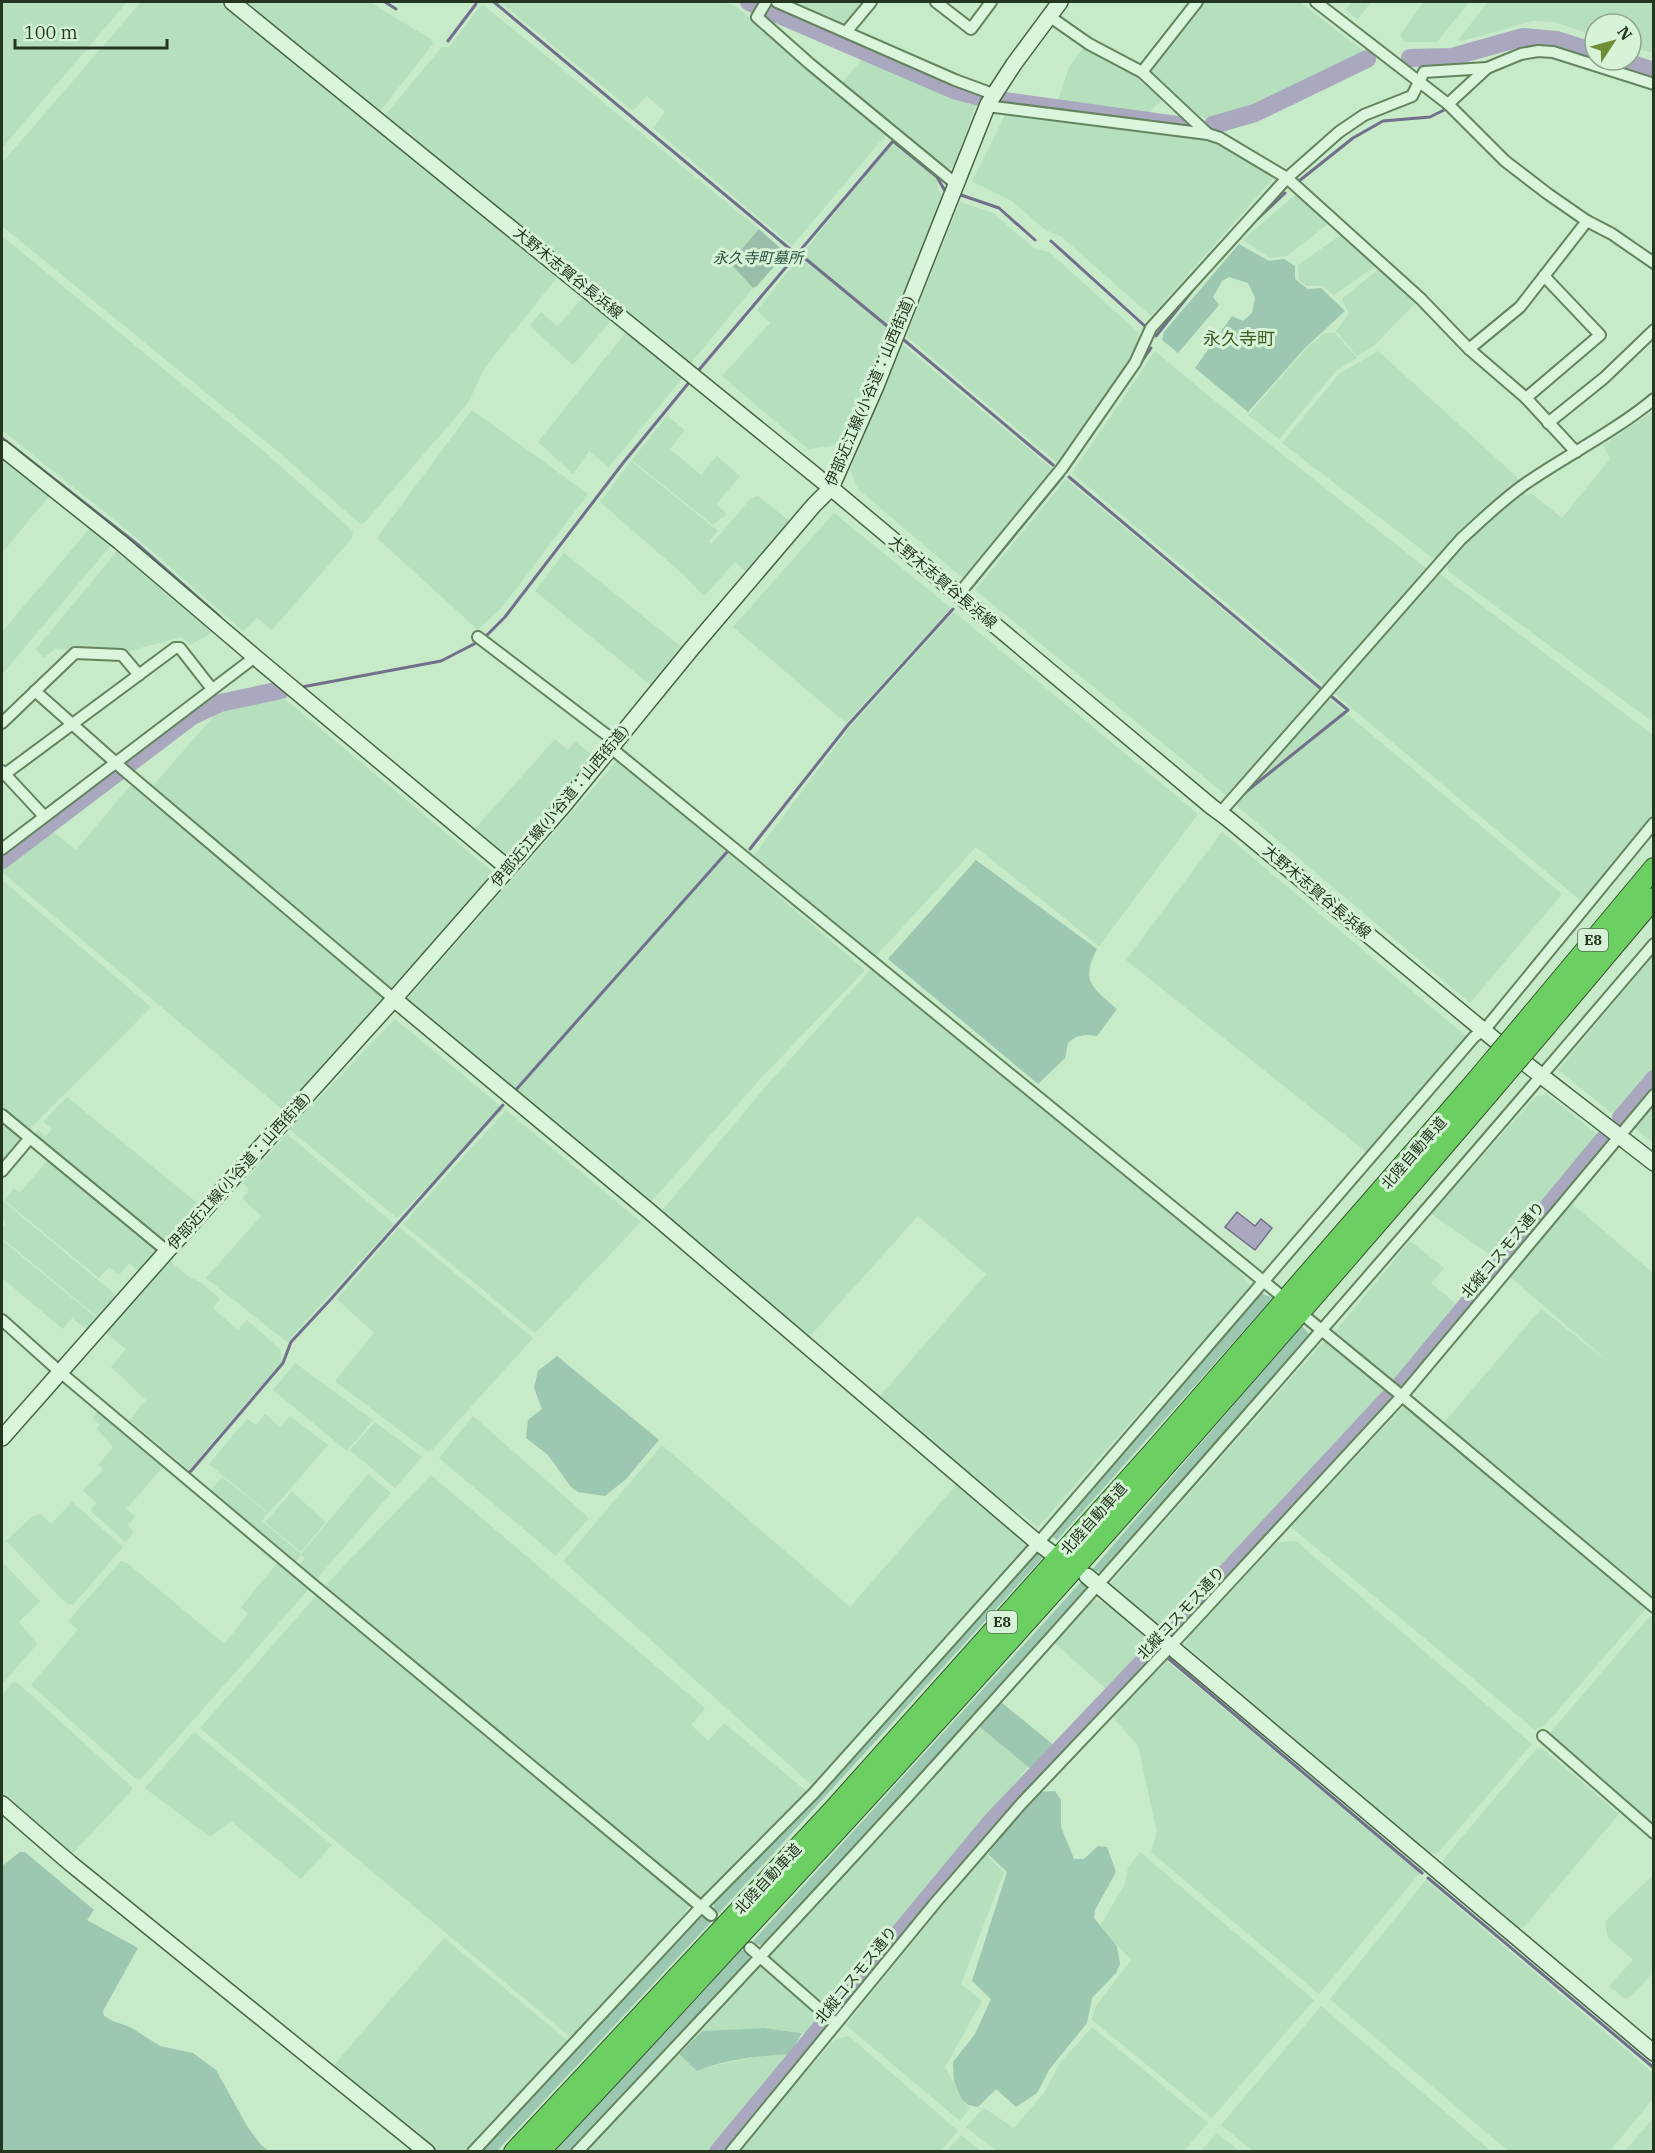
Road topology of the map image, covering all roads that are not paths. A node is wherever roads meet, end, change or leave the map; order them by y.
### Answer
1 (232, 2) edge
2 (766, 2) edge
3 (777, 2) edge
4 (871, 2) edge
5 (936, 2) edge
6 (991, 2) edge
7 (1060, 2) edge
8 (1197, 2) edge
9 (1316, 2) edge
10 (1049, 15) junction
11 (846, 33) junction
12 (1487, 68) junction
13 (1142, 72) junction
14 (1419, 83) junction
15 (1653, 84) edge
16 (990, 102) junction
17 (1448, 104) junction
18 (1208, 134) junction
19 (1287, 178) junction
20 (954, 190) junction
21 (1587, 221) junction
22 (1653, 263) edge
23 (1544, 276) junction
24 (1653, 330) edge
25 (1469, 350) junction
26 (1526, 398) junction
27 (1653, 399) edge
28 (1548, 423) junction
29 (2, 448) edge
30 (1576, 452) junction
31 (831, 488) junction
32 (958, 595) junction
33 (483, 640) dead end
34 (255, 657) junction
35 (139, 675) junction
36 (212, 689) junction
37 (35, 691) junction
38 (2, 723) edge
39 (74, 725) junction
40 (613, 745) junction
41 (120, 767) junction
42 (3, 773) edge
43 (1220, 813) junction
44 (43, 815) junction
45 (1653, 823) edge
46 (2, 849) edge
47 (508, 868) junction
48 (1653, 868) edge
49 (1653, 897) edge
50 (1653, 944) edge
51 (394, 999) junction
52 (1540, 1019) junction
53 (1483, 1030) junction
54 (1540, 1077) junction
55 (1483, 1087) junction
56 (1653, 1095) edge
57 (2, 1115) edge
58 (1619, 1135) junction
59 (29, 1138) junction
60 (1653, 1163) edge
61 (2, 1171) edge
62 (167, 1251) junction
63 (1264, 1282) junction
64 (1279, 1294) dead end
65 (1308, 1319) dead end
66 (2, 1320) edge
67 (1322, 1331) junction
68 (60, 1372) junction
69 (1398, 1392) junction
70 (2, 1438) edge
71 (1038, 1543) junction
72 (1053, 1554) dead end
73 (1092, 1581) junction
74 (1653, 1607) edge
75 (1169, 1647) junction
76 (1543, 1736) dead end
77 (2, 1804) edge
78 (1653, 1833) edge
79 (701, 1907) junction
80 (711, 1915) dead end
81 (750, 1948) dead end
82 (760, 1958) junction
83 (830, 2018) dead end
84 (1653, 2053) edge
85 (427, 2151) edge
86 (473, 2151) edge
87 (514, 2151) edge
88 (538, 2151) edge
89 (577, 2151) edge
90 (731, 2151) edge

1 - 31 main road, 大野木志賀谷長浜線
2 - 20 street
3 - 11 street
4 - 11 street
5 - 6 street
7 - 10 main road, 伊部近江線(小谷道：山西街道)
8 - 13 street
9 - 14 street
10 - 13 street
10 - 16 main road, 伊部近江線(小谷道：山西街道)
11 - 16 street
12 - 14 street
12 - 15 street
12 - 17 street
13 - 18 street
14 - 17 street
14 - 19 street
16 - 18 street
16 - 20 main road, 伊部近江線(小谷道：山西街道)
17 - 21 street
18 - 19 street
19 - 25 street
19 - 32 street
20 - 31 main road, 伊部近江線(小谷道：山西街道)
21 - 22 street
21 - 23 street
23 - 25 street
23 - 26 street
24 - 28 street
25 - 26 street
26 - 28 street
27 - 30 street
28 - 30 street
29 - 34 main road
30 - 43 street
31 - 32 main road, 大野木志賀谷長浜線
31 - 40 main road, 伊部近江線(小谷道：山西街道)
32 - 43 main road, 大野木志賀谷長浜線
33 - 40 street
34 - 36 street
34 - 47 main road
35 - 36 street
35 - 37 street
35 - 39 street
36 - 41 street
37 - 38 street
37 - 39 street
39 - 41 street
39 - 42 street
40 - 47 main road, 伊部近江線(小谷道：山西街道)
40 - 63 street
41 - 44 street
41 - 51 street
42 - 44 street
43 - 53 main road, 大野木志賀谷長浜線
44 - 46 street
45 - 53 street
47 - 51 main road, 伊部近江線(小谷道：山西街道)
48 - 52 highway, 北陸自動車道 / E8
49 - 52 highway, 北陸自動車道 / E8
50 - 54 street
51 - 62 main road, 伊部近江線(小谷道：山西街道)
51 - 71 main road
52 - 55 highway, 北陸自動車道 / E8, bridge
53 - 54 main road, 大野木志賀谷長浜線
53 - 63 street
54 - 58 main road, 大野木志賀谷長浜線
54 - 67 street
55 - 87 highway, 北陸自動車道 / E8
55 - 88 highway, 北陸自動車道 / E8
56 - 58 street, 北縦コスモス通り
57 - 59 street
58 - 60 main road, 大野木志賀谷長浜線
58 - 69 street, 北縦コスモス通り
59 - 61 street
59 - 62 street
62 - 68 main road, 伊部近江線(小谷道：山西街道)
63 - 64 street
63 - 71 street
65 - 67 street
66 - 68 street
67 - 69 street
67 - 73 street
68 - 70 main road, 伊部近江線(小谷道：山西街道)
68 - 79 street
69 - 74 street
69 - 75 street, 北縦コスモス通り
71 - 72 main road
71 - 79 street
73 - 75 main road
73 - 82 street
75 - 84 main road
75 - 90 street, 北縦コスモス通り
76 - 78 street
77 - 85 main road
79 - 80 street
79 - 86 street
81 - 82 street
82 - 83 street
82 - 89 street

